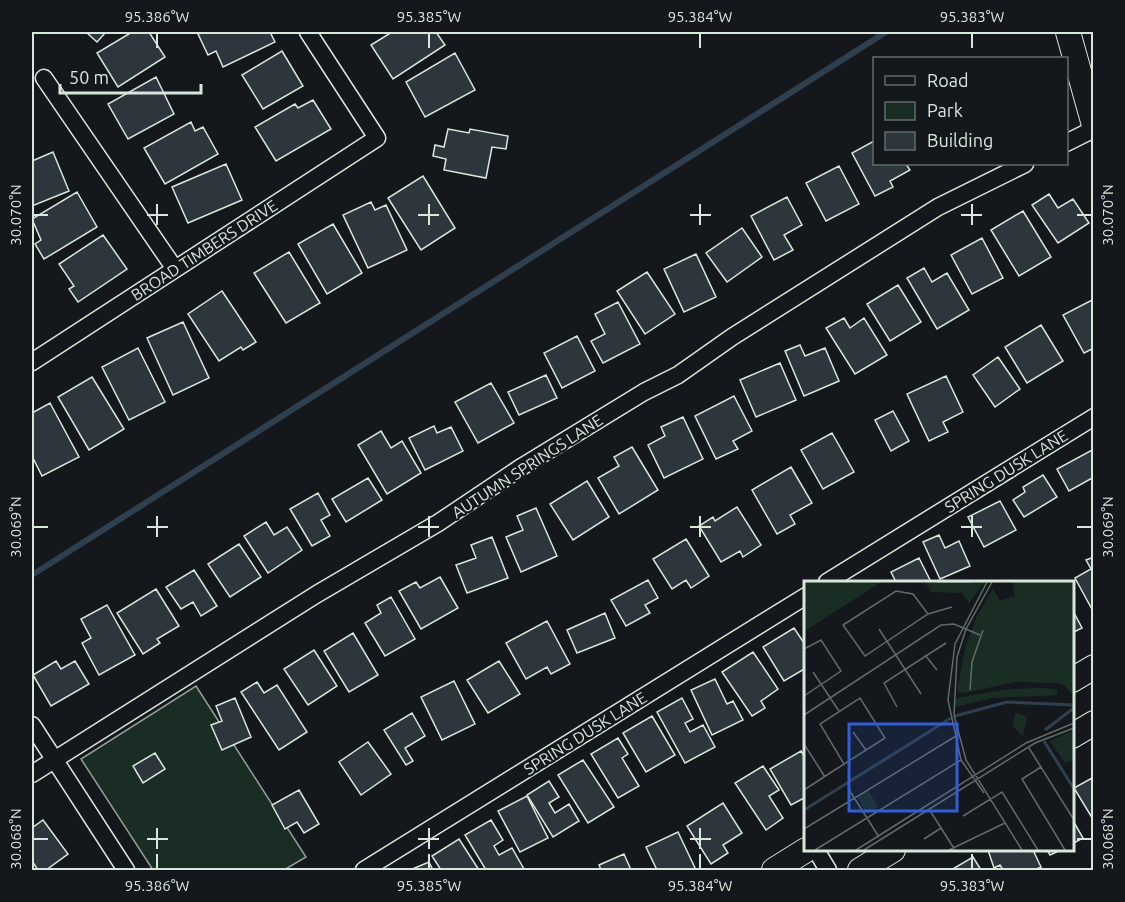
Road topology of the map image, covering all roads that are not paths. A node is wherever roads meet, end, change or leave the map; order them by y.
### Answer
1 (308, 32) edge
2 (1068, 32) edge
3 (45, 78) dead end
4 (1094, 127) edge
5 (1068, 142) edge
6 (1023, 165) edge
7 (175, 270) junction
8 (32, 362) edge
9 (1094, 417) edge
10 (829, 581) edge
11 (804, 597) edge
12 (1094, 667) edge
13 (1074, 679) edge
14 (1094, 723) edge
15 (32, 725) edge
16 (1074, 735) edge
17 (53, 760) junction
18 (32, 774) edge
19 (804, 850) edge
20 (817, 851) edge
21 (890, 851) edge
22 (126, 870) edge
23 (364, 870) edge
24 (774, 870) edge
25 (828, 870) edge
26 (860, 870) edge

1 - 7 street, BROAD TIMBERS DRIVE
2 - 4 main road
3 - 7 street
4 - 5 street
6 - 17 street, AUTUMN SPRINGS LANE
7 - 8 street, BROAD TIMBERS DRIVE
9 - 10 street, SPRING DUSK LANE
11 - 23 street, SPRING DUSK LANE
12 - 13 main road
14 - 16 main road
15 - 17 street
17 - 18 street, AUTUMN SPRINGS LANE
17 - 22 street
19 - 24 main road
20 - 25 street
21 - 26 main road

